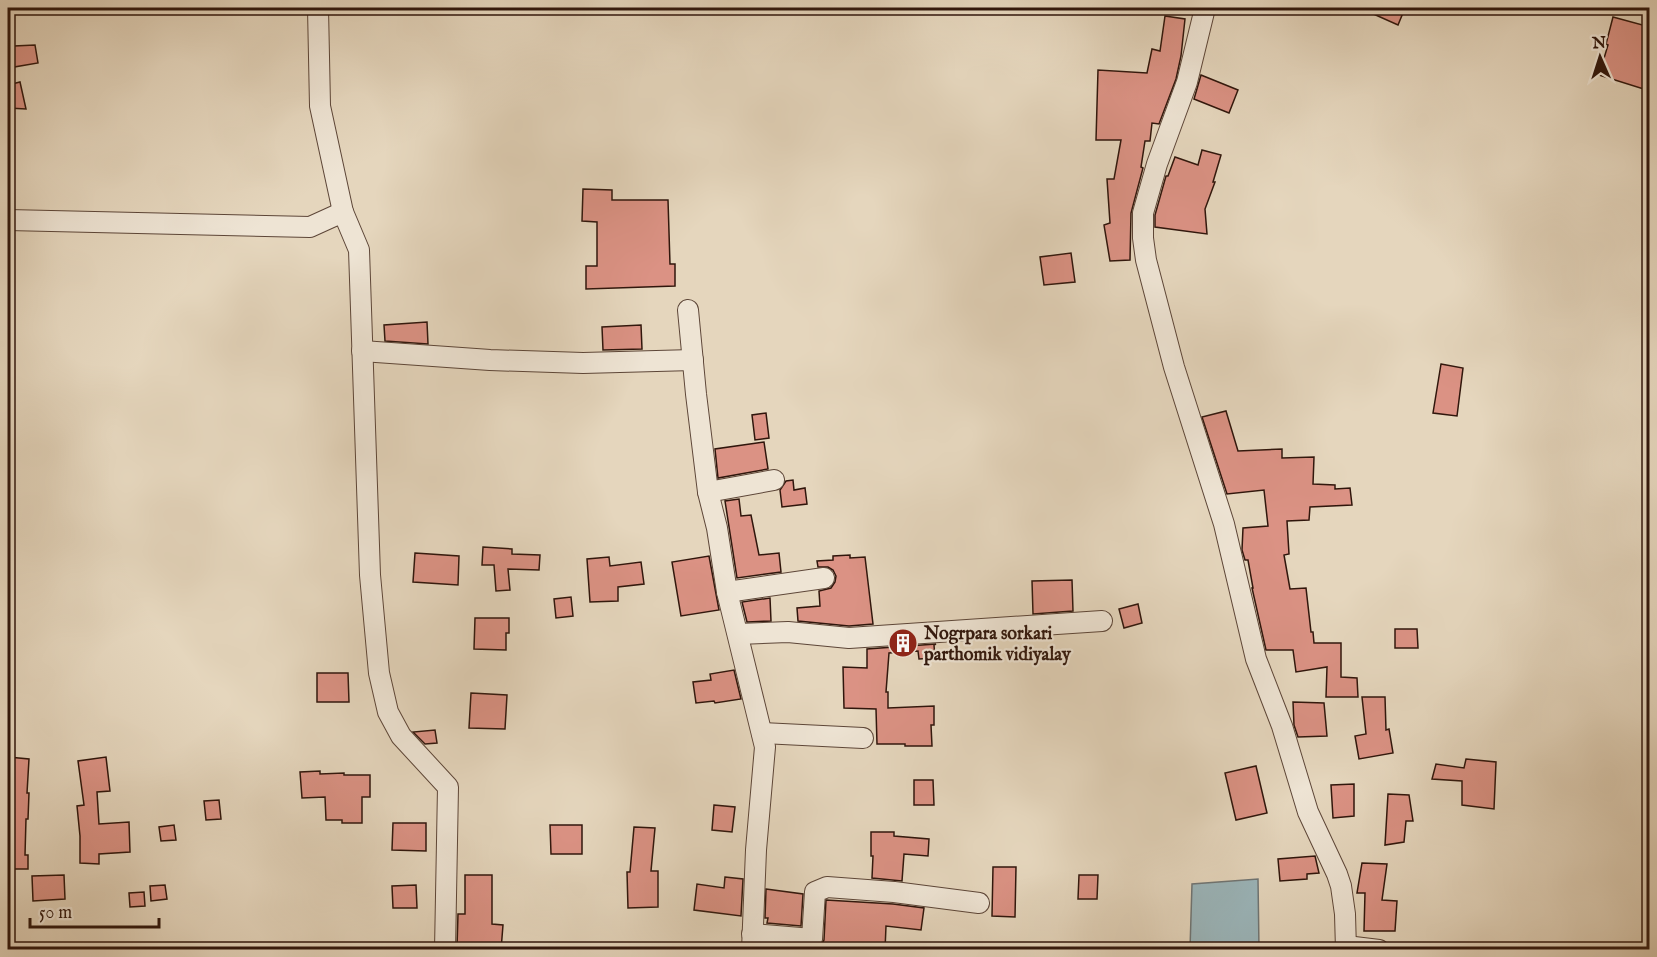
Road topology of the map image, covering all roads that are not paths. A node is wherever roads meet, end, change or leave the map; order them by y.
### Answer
1 (318, 8) edge
2 (1205, 8) edge
3 (343, 212) junction
4 (8, 220) edge
5 (688, 309) dead end
6 (362, 351) junction
7 (693, 360) junction
8 (774, 480) dead end
9 (708, 492) junction
10 (824, 578) dead end
11 (727, 592) junction
12 (1102, 621) dead end
13 (738, 634) junction
14 (762, 733) junction
15 (863, 738) dead end
16 (979, 903) dead end
17 (752, 942) edge
18 (1346, 948) edge
19 (445, 950) edge
20 (1379, 950) edge

1 - 3 street
2 - 18 street
3 - 4 street
3 - 6 street
5 - 7 street
6 - 7 street
6 - 19 street
7 - 9 street
8 - 9 street
9 - 11 street
10 - 11 street
11 - 13 street
12 - 13 street
13 - 14 street
14 - 15 street
14 - 17 street
16 - 17 street
18 - 20 street

